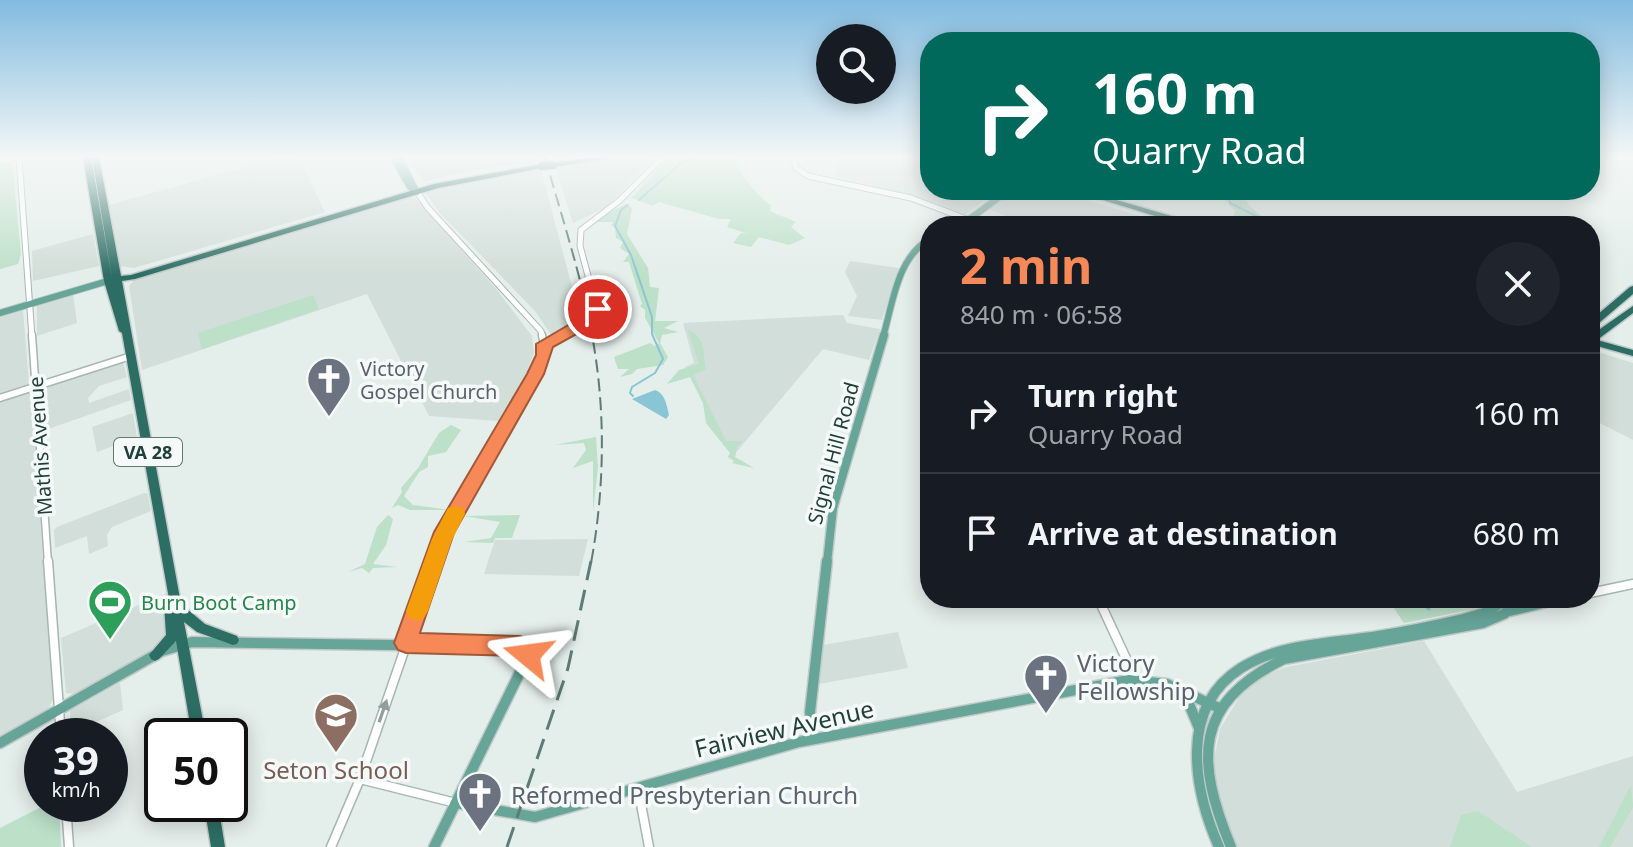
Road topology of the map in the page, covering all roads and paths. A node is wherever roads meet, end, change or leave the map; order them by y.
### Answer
1 (21, 197) edge
2 (95, 197) edge
3 (102, 197) edge
4 (393, 197) edge
5 (395, 197) edge
6 (420, 197) edge
7 (624, 197) edge
8 (904, 197) edge
9 (991, 200) edge
10 (993, 200) edge
11 (996, 200) edge
12 (1094, 200) edge
13 (1108, 200) edge
14 (989, 206) junction
15 (962, 216) edge
16 (973, 216) edge
17 (974, 216) edge
18 (1147, 216) edge
19 (1162, 216) edge
20 (920, 244) edge
21 (115, 265) junction
22 (146, 268) junction
23 (132, 277) junction
24 (112, 280) junction
25 (1633, 289) edge
26 (119, 290) junction
27 (30, 304) junction
28 (1633, 309) edge
29 (0, 313) edge
30 (1600, 317) edge
31 (1602, 332) joint
32 (127, 337) junction
33 (545, 344) junction
34 (1600, 344) edge
35 (1600, 349) edge
36 (131, 356) junction
37 (1633, 356) edge
38 (36, 388) junction
39 (0, 398) edge
40 (1633, 584) edge
41 (174, 591) junction
42 (1600, 591) edge
43 (176, 607) junction
44 (1103, 608) edge
45 (1491, 608) edge
46 (1510, 608) edge
47 (1524, 608) edge
48 (1505, 613) junction
49 (233, 640) junction
50 (406, 643) junction
51 (183, 644) junction
52 (155, 655) junction
53 (1136, 680) junction
54 (1159, 682) junction
55 (1214, 706) junction
56 (59, 709) junction
57 (60, 718) edge
58 (196, 718) edge
59 (1199, 730) junction
60 (813, 739) junction
61 (0, 743) edge
62 (360, 779) junction
63 (638, 788) junction
64 (456, 803) junction
65 (67, 822) edge
66 (214, 822) edge
67 (69, 847) edge
68 (218, 847) edge
69 (331, 847) edge
70 (434, 847) edge
71 (649, 847) edge
72 (1219, 847) edge
73 (1231, 847) edge

1 - 27 street, Mathis Avenue
2 - 24 highway, VA 28
3 - 21 highway, VA 28
4 - 22 highway
5 - 23 highway
6 - 33 street
7 - 33 street
8 - 15 street
9 - 16 main road
10 - 14 main road
11 - 14 main road
12 - 18 highway
13 - 19 highway
14 - 17 main road
20 - 60 main road, Signal Hill Road
21 - 22 highway
21 - 24 highway, VA 28
22 - 24 highway
23 - 24 highway
23 - 26 highway
24 - 26 highway, VA 28
24 - 27 main road
24 - 32 highway, VA 28
25 - 30 highway
26 - 32 highway, VA 28
27 - 29 main road
27 - 38 street, Mathis Avenue
28 - 31 highway
31 - 37 highway
32 - 36 highway, VA 28
33 - 50 street
34 - 37 highway
35 - 37 highway
36 - 38 street
36 - 41 highway, VA 28
38 - 39 street
38 - 56 street, Mathis Avenue
40 - 42 street
41 - 43 highway, VA 28
41 - 52 highway
43 - 49 highway
43 - 51 highway, VA 28
44 - 53 street
45 - 55 main road
46 - 48 main road
47 - 48 main road
48 - 55 main road
49 - 50 main road
49 - 51 main road
62 -> 50 street
50 - 64 main road
51 - 52 main road
51 - 58 highway, VA 28
52 - 56 main road
53 - 54 main road, Fairview Avenue
53 - 60 main road, Fairview Avenue
54 - 55 main road, Fairview Avenue
54 - 59 main road
55 - 59 main road
55 - 73 main road
56 - 57 street, Mathis Avenue
56 - 61 main road
59 - 72 main road
60 - 63 main road, Fairview Avenue
62 - 64 street, Fairview Avenue
62 - 69 street
63 - 64 main road, Fairview Avenue
63 - 71 street
64 - 70 main road
65 - 67 street
66 - 68 highway

